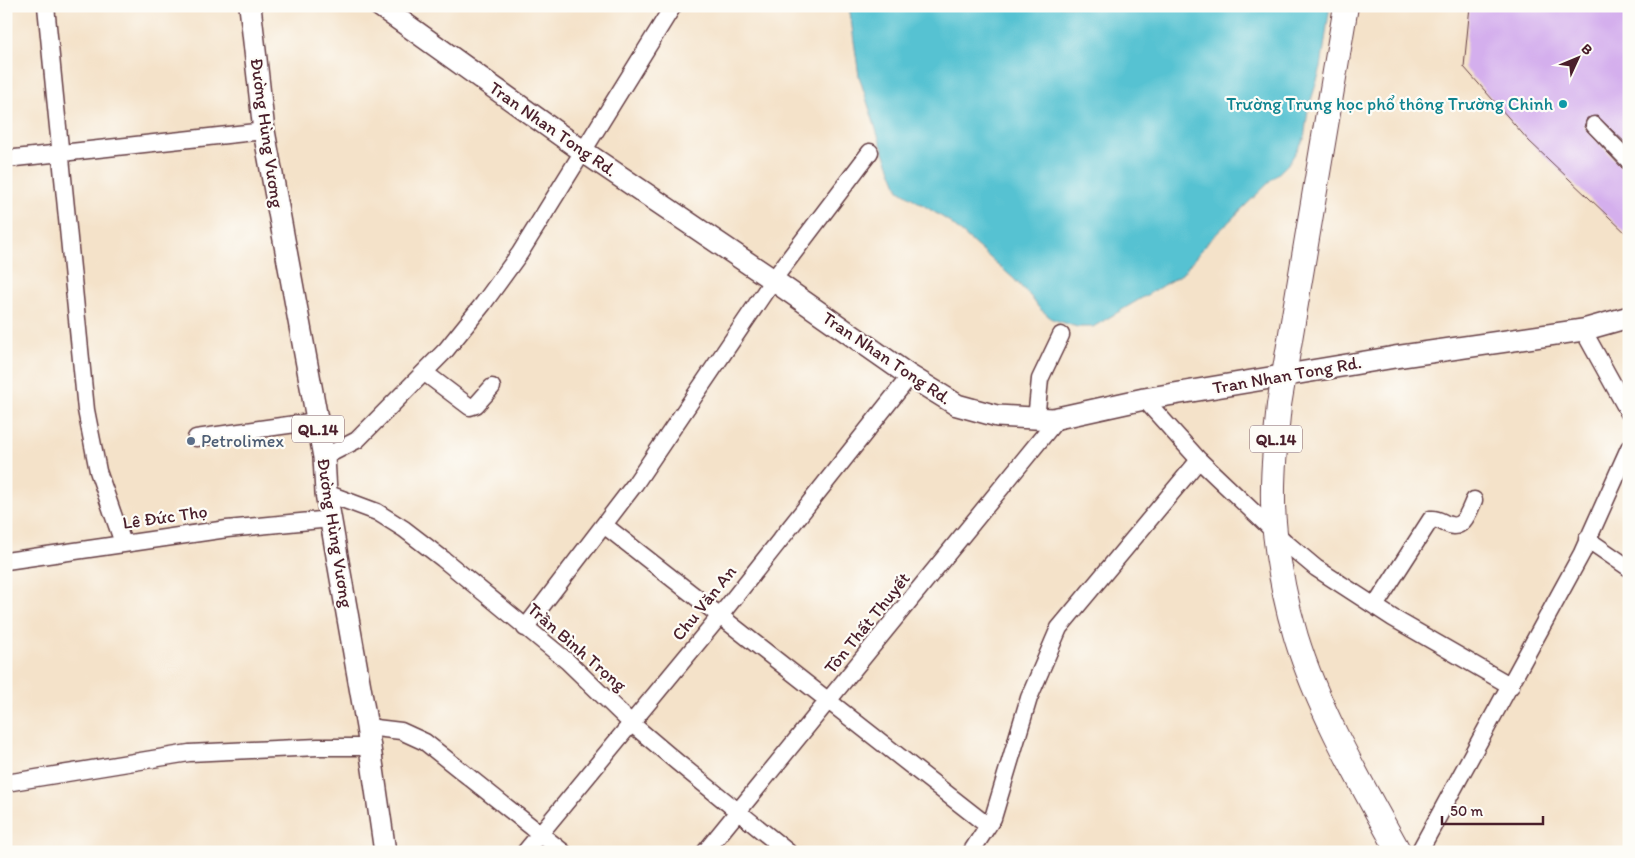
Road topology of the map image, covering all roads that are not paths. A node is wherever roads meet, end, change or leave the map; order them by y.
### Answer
1 (46, 6) edge
2 (250, 6) edge
3 (380, 6) edge
4 (673, 6) edge
5 (1346, 6) edge
6 (1594, 126) dead end
7 (264, 131) junction
8 (584, 152) junction
9 (870, 152) dead end
10 (60, 153) junction
11 (6, 159) edge
12 (1629, 161) edge
13 (773, 280) junction
14 (1629, 317) edge
15 (1583, 330) junction
16 (1061, 335) dead end
17 (424, 373) junction
18 (910, 376) junction
19 (1282, 376) junction
20 (492, 387) dead end
21 (1144, 399) junction
22 (1629, 413) edge
23 (1058, 418) junction
24 (1036, 420) junction
25 (317, 421) junction
26 (196, 438) dead end
27 (1629, 448) edge
28 (324, 457) junction
29 (1199, 460) junction
30 (326, 494) junction
31 (1474, 500) dead end
32 (330, 519) junction
33 (604, 525) junction
34 (1275, 532) junction
35 (1587, 539) junction
36 (123, 543) junction
37 (6, 561) edge
38 (1629, 568) edge
39 (1376, 606) junction
40 (719, 617) junction
41 (524, 628) junction
42 (1511, 686) junction
43 (830, 700) junction
44 (631, 723) junction
45 (368, 737) junction
46 (6, 783) edge
47 (738, 811) junction
48 (988, 826) junction
49 (540, 834) junction
50 (385, 852) edge
51 (525, 852) edge
52 (563, 852) edge
53 (705, 852) edge
54 (788, 852) edge
55 (971, 852) edge
56 (1399, 852) edge
57 (1419, 852) edge

1 - 10 street
2 - 7 main road, Đường Hùng Vương / QL.14
3 - 8 main road, Tran Nhan Tong Rd.
4 - 8 street
5 - 19 highway, QL.14
6 - 12 street
7 - 10 street
7 - 25 main road, Đường Hùng Vương / QL.14
8 - 13 main road, Tran Nhan Tong Rd.
8 - 17 street
9 - 13 street
10 - 11 street
10 - 36 street
13 - 18 main road, Tran Nhan Tong Rd.
13 - 33 street
14 - 15 main road, Tran Nhan Tong Rd.
15 - 19 main road, Tran Nhan Tong Rd.
15 - 22 street
16 - 24 street
17 - 20 street
17 - 28 street
18 - 24 main road, Tran Nhan Tong Rd.
18 - 40 street, Chu Văn An
19 - 21 main road, Tran Nhan Tong Rd.
19 - 34 highway, QL.14
21 - 23 main road, Tran Nhan Tong Rd.
21 - 29 street
23 - 24 main road, Tran Nhan Tong Rd.
23 - 43 street, Tôn Thất Thuyết
25 - 26 street
25 - 28 main road, Đường Hùng Vương / QL.14
27 - 35 street
28 - 30 main road, Đường Hùng Vương / QL.14
29 - 34 street
29 - 48 street
30 - 32 main road, Đường Hùng Vương / QL.14
30 - 41 street, Trần Bình Trọng
31 - 39 street
32 - 36 street, Lê Đức Thọ
32 - 45 main road, Đường Hùng Vương / QL.14
33 - 40 street
33 - 41 street
34 - 39 street
34 - 56 highway, QL.14
35 - 38 street
35 - 42 street
36 - 37 street, Lê Đức Thọ
39 - 42 street
40 - 43 street
40 - 44 street, Chu Văn An
41 - 44 street, Trần Bình Trọng
42 - 57 street
43 - 47 street, Tôn Thất Thuyết
43 - 48 street
44 - 47 street, Trần Bình Trọng
44 - 49 street, Chu Văn An
45 - 46 street
45 - 49 street
45 - 50 main road, Đường Hùng Vương / QL.14
47 - 53 street, Tôn Thất Thuyết
47 - 54 street, Trần Bình Trọng
48 - 55 street
49 - 51 street, Chu Văn An
49 - 52 street

